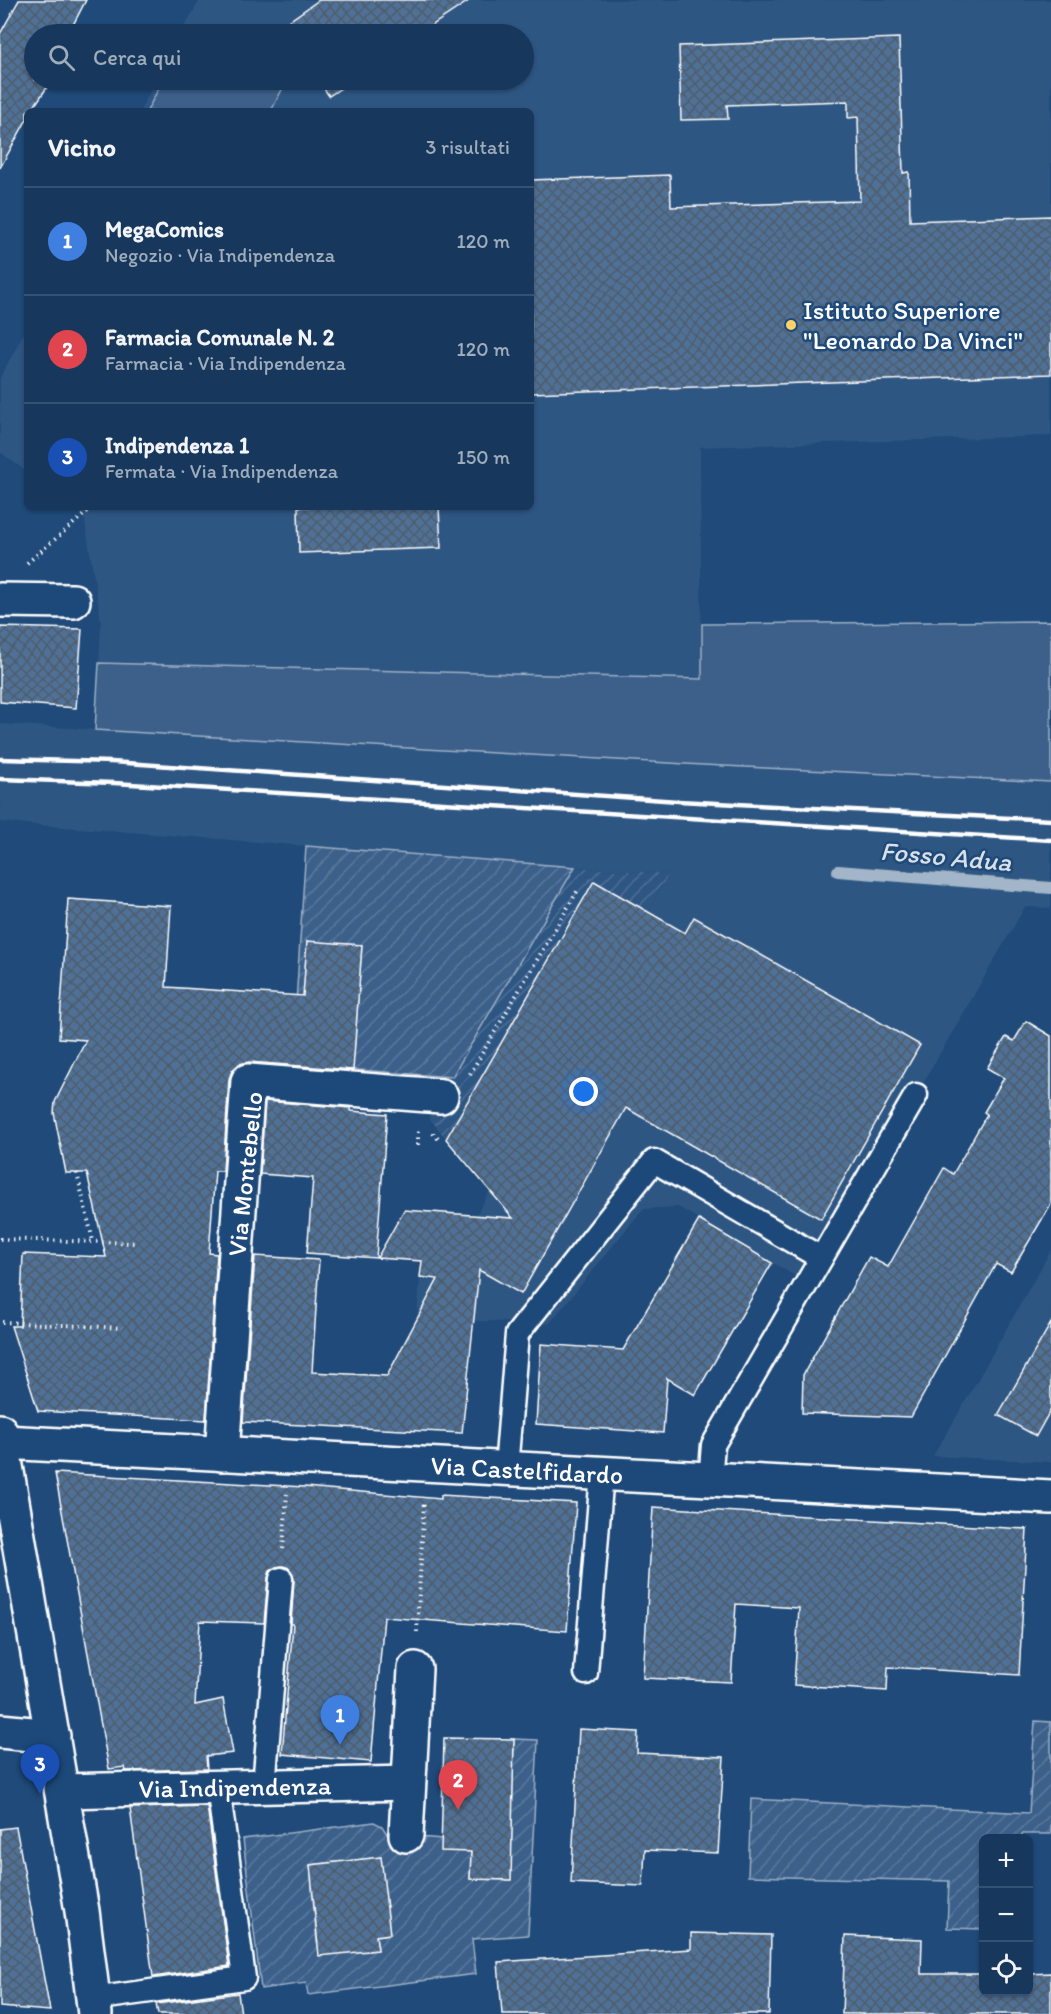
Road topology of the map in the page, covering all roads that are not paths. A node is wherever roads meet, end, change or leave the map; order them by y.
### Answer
1 (0, 600) edge
2 (73, 601) dead end
3 (916, 1095) dead end
4 (441, 1096) road end
5 (821, 1258) junction
6 (2, 1437) edge
7 (222, 1454) junction
8 (506, 1469) junction
9 (602, 1473) junction
10 (710, 1480) junction
11 (1051, 1497) edge
12 (281, 1579) road end
13 (415, 1669) road end
14 (586, 1673) dead end
15 (0, 1731) edge
16 (52, 1736) junction
17 (408, 1783) junction
18 (264, 1786) junction
19 (218, 1787) junction
20 (62, 1791) junction
21 (406, 1835) dead end
22 (94, 2007) edge

1 - 2 street
3 - 5 lane
4 - 7 street, Via Montebello
5 - 8 lane
5 - 10 lane
6 - 7 street, Via Castelfidardo
6 - 16 street
7 - 8 street, Via Castelfidardo
8 - 9 street, Via Castelfidardo
9 - 10 street, Via Castelfidardo
9 - 14 lane
10 - 11 street, Via Castelfidardo
12 - 18 lane
13 - 17 street
15 - 16 street
16 - 20 street
17 - 18 street, Via Indipendenza
17 - 21 street
18 - 19 street, Via Indipendenza
19 - 20 street, Via Indipendenza
19 - 22 lane
20 - 22 street

